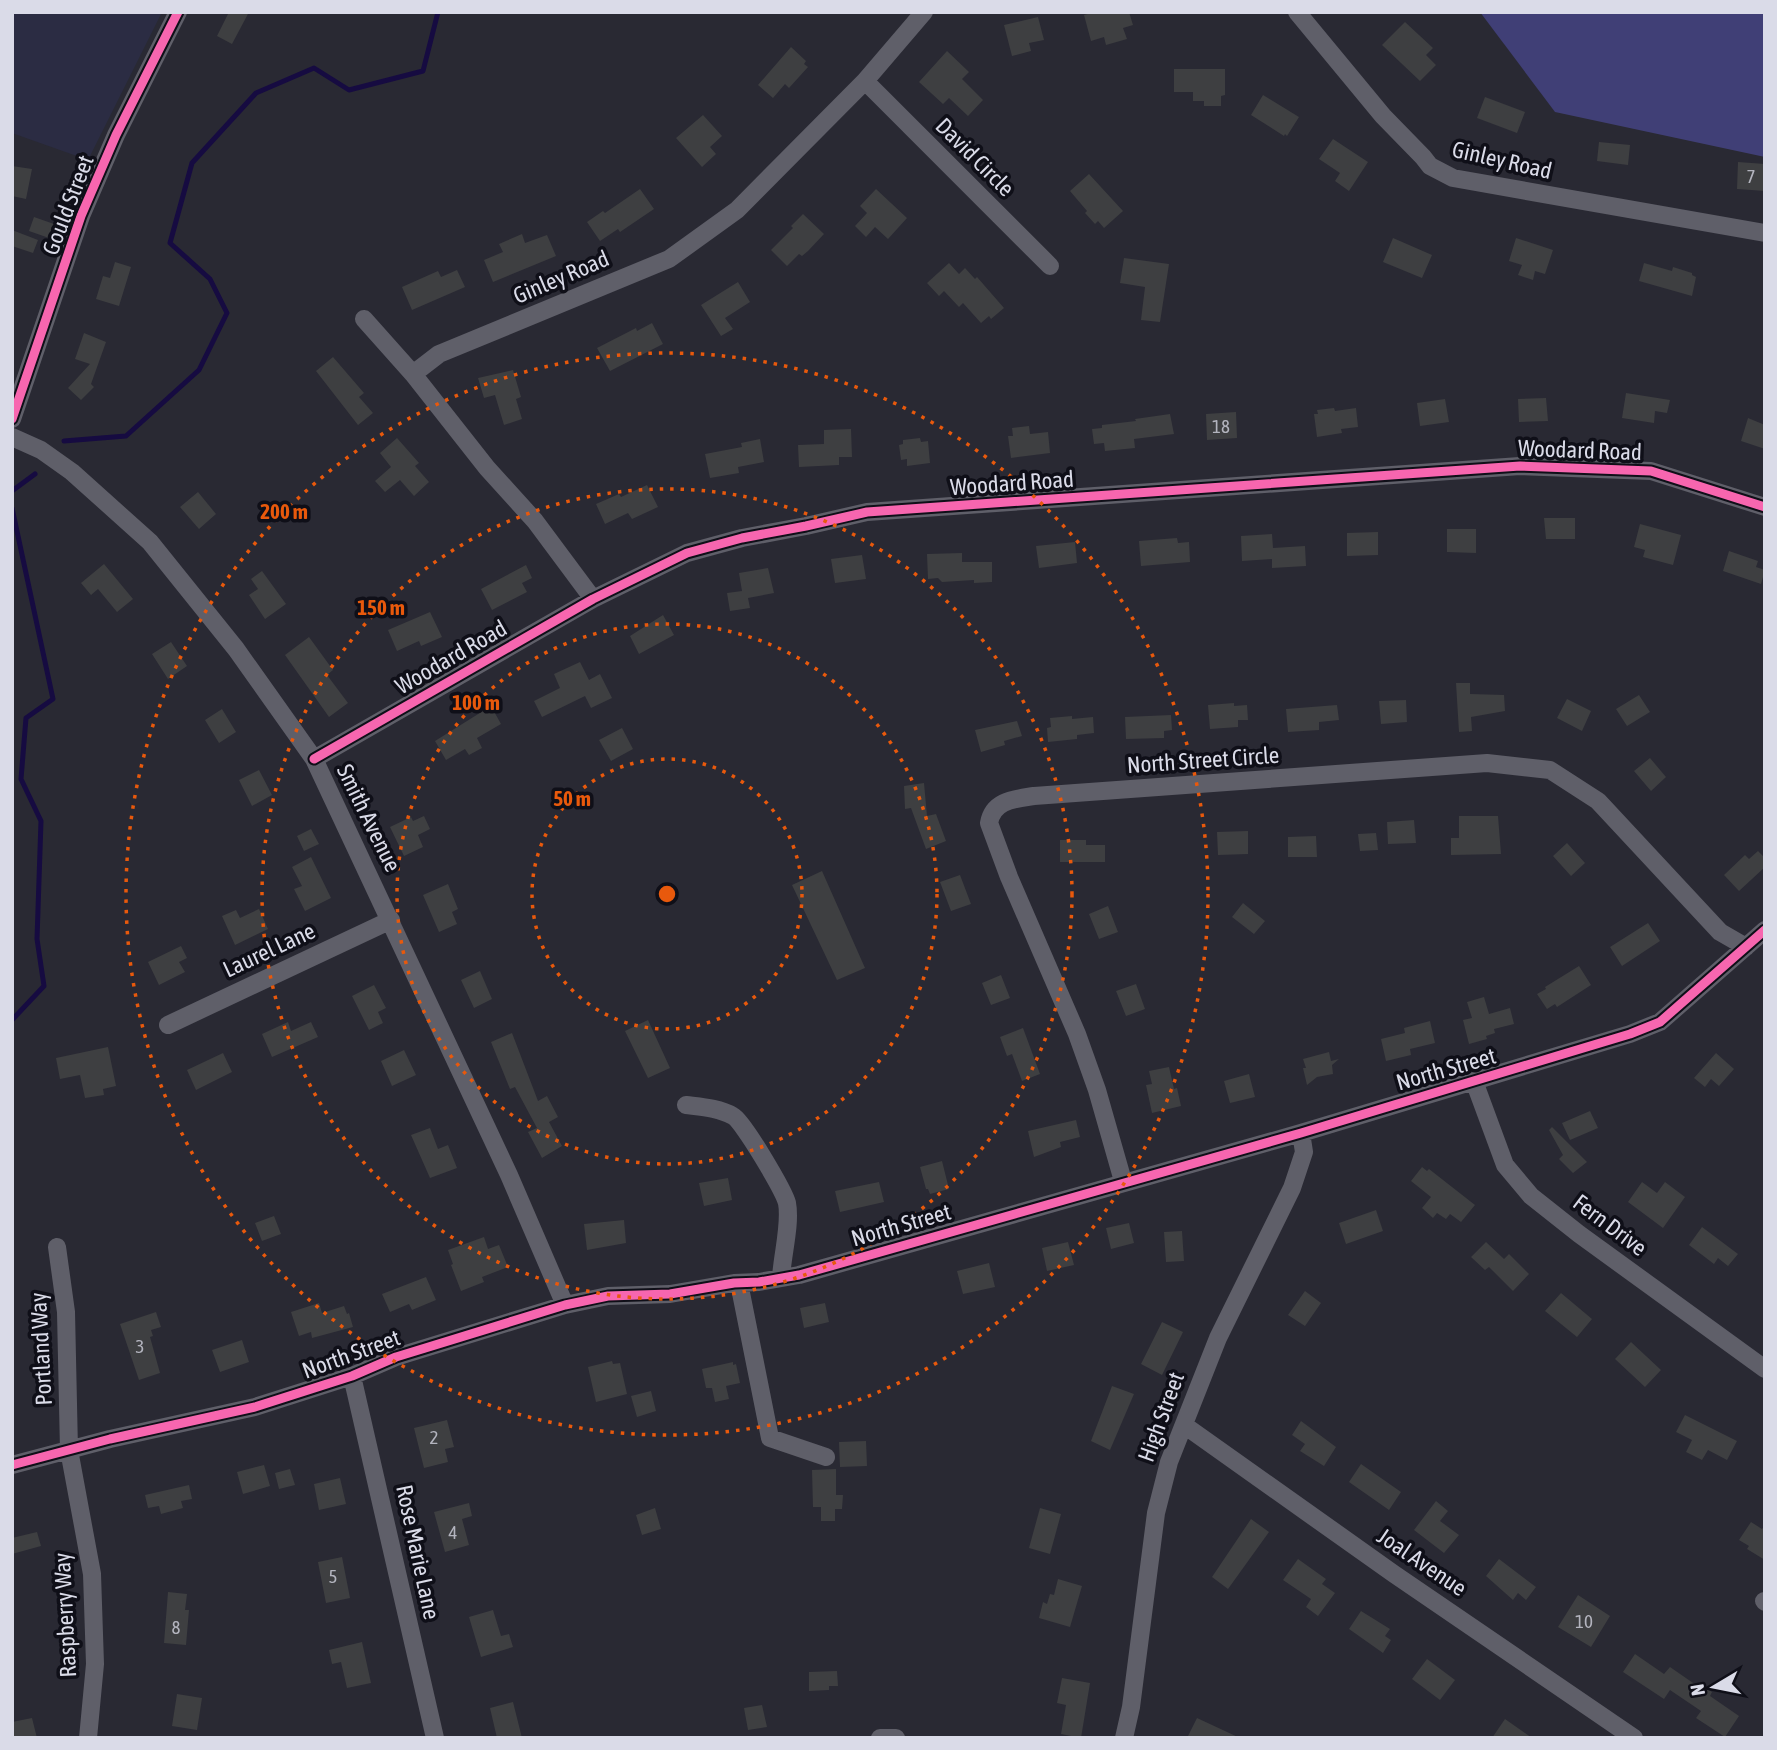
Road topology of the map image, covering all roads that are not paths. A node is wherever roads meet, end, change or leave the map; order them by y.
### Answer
1 (177, 12) edge
2 (924, 12) edge
3 (1297, 12) edge
4 (865, 82) junction
5 (1765, 233) edge
6 (1050, 266) dead end
7 (364, 320) dead end
8 (413, 374) junction
9 (12, 419) edge
10 (12, 437) edge
11 (1765, 507) edge
12 (593, 599) junction
13 (314, 759) junction
14 (391, 920) junction
15 (1765, 930) edge
16 (1746, 947) junction
17 (168, 1025) dead end
18 (1474, 1081) junction
19 (686, 1105) dead end
20 (1301, 1133) junction
21 (1123, 1181) junction
22 (57, 1247) dead end
23 (781, 1278) junction
24 (739, 1283) junction
25 (565, 1305) junction
26 (1765, 1369) edge
27 (352, 1376) junction
28 (1184, 1425) junction
29 (69, 1450) junction
30 (826, 1457) dead end
31 (12, 1465) edge
32 (88, 1738) edge
33 (435, 1738) edge
34 (880, 1738) edge
35 (896, 1738) edge
36 (1125, 1738) edge
37 (1634, 1738) edge

1 - 9 street, Gould Street
2 - 4 street, Ginley Road
3 - 5 street, Ginley Road
4 - 6 street, David Circle
4 - 8 street, Ginley Road
7 - 8 street
8 - 12 street
10 - 13 street, Smith Avenue
11 - 12 street, Woodard Road
12 - 13 street, Woodard Road
13 - 14 street, Smith Avenue
14 - 17 street, Laurel Lane
14 - 25 street, Smith Avenue
15 - 16 street, North Street
16 - 18 street, North Street
16 - 21 street, North Street Circle
18 - 20 street, North Street
18 - 26 street, Fern Drive
19 - 23 street
20 - 21 street, North Street
20 - 28 street, High Street
21 - 23 street, North Street
22 - 29 street, Portland Way
23 - 24 street, North Street
24 - 25 street, North Street
24 - 30 street
25 - 27 street, North Street
27 - 29 street, North Street
27 - 33 street, Rose Marie Lane
28 - 36 street, High Street
28 - 37 street, Joal Avenue
29 - 31 street, North Street
29 - 32 street, Raspberry Way
34 - 35 street

